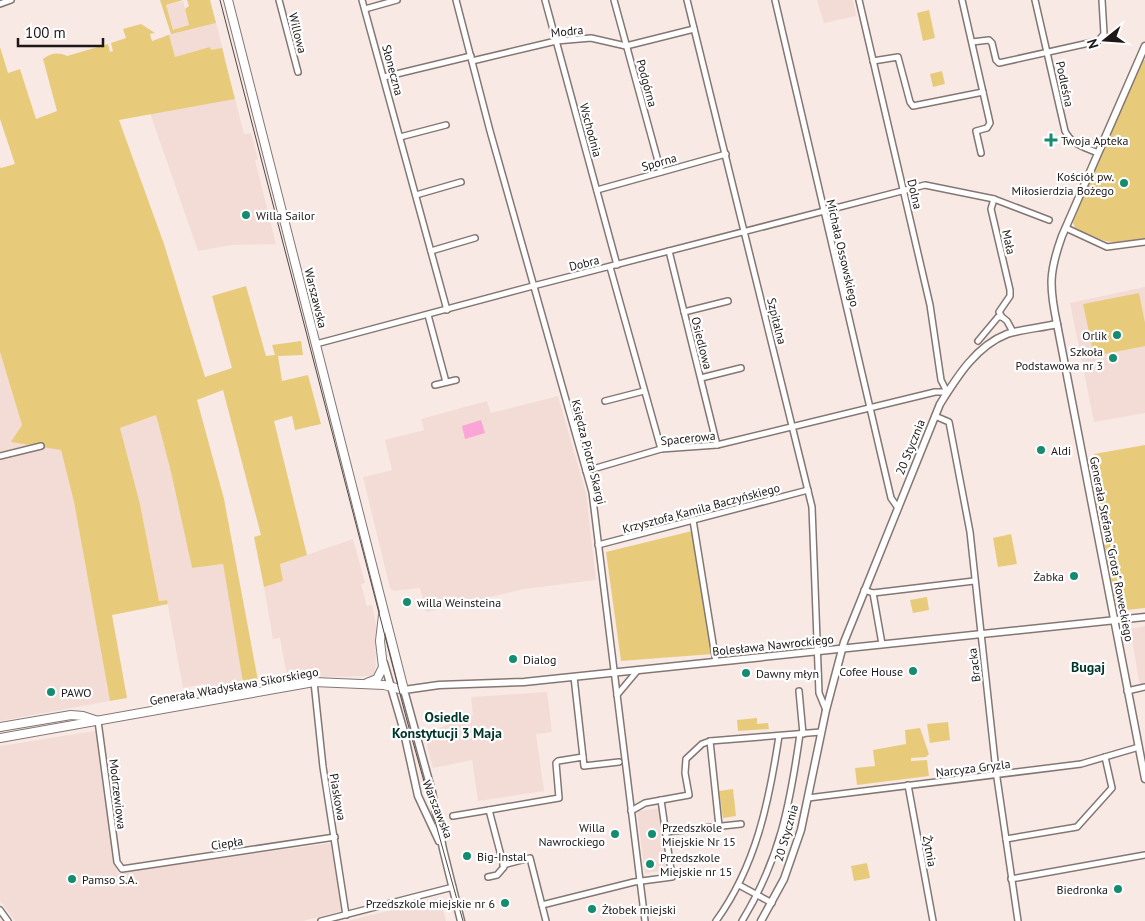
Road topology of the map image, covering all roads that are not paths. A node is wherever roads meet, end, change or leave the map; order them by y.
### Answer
1 (11, 0) edge
2 (228, 0) edge
3 (279, 0) edge
4 (362, 0) edge
5 (397, 0) edge
6 (456, 0) edge
7 (544, 0) edge
8 (614, 0) edge
9 (687, 0) edge
10 (775, 0) edge
11 (859, 0) edge
12 (962, 0) edge
13 (1036, 0) edge
14 (1102, 0) edge
15 (0, 4) edge
16 (365, 9) junction
17 (694, 29) junction
18 (556, 41) junction
19 (972, 42) junction
20 (626, 46) junction
21 (1145, 46) edge
22 (1048, 52) junction
23 (471, 59) junction
24 (873, 61) junction
25 (298, 72) dead end
26 (384, 77) junction
27 (983, 92) junction
28 (446, 125) dead end
29 (400, 137) junction
30 (981, 153) dead end
31 (1098, 153) junction
32 (726, 154) junction
33 (661, 172) junction
34 (461, 182) dead end
35 (904, 189) junction
36 (597, 190) junction
37 (416, 195) junction
38 (994, 199) junction
39 (823, 211) junction
40 (1049, 220) dead end
41 (1066, 228) junction
42 (744, 231) junction
43 (475, 238) dead end
44 (1145, 242) edge
45 (431, 251) junction
46 (669, 251) junction
47 (617, 265) junction
48 (610, 267) junction
49 (533, 286) junction
50 (728, 301) dead end
51 (446, 310) junction
52 (684, 312) junction
53 (428, 315) junction
54 (1002, 317) junction
55 (1056, 324) junction
56 (1013, 332) junction
57 (978, 341) dead end
58 (316, 344) junction
59 (740, 368) dead end
60 (701, 378) junction
61 (456, 380) dead end
62 (446, 382) junction
63 (435, 385) dead end
64 (644, 391) junction
65 (948, 392) junction
66 (606, 401) dead end
67 (870, 408) junction
68 (935, 416) junction
69 (793, 427) junction
70 (717, 445) junction
71 (41, 446) dead end
72 (661, 449) junction
73 (0, 456) edge
74 (586, 471) junction
75 (808, 490) junction
76 (898, 508) junction
77 (693, 520) junction
78 (598, 545) junction
79 (974, 581) junction
80 (864, 590) junction
81 (873, 593) junction
82 (382, 601) junction
83 (1145, 617) edge
84 (1114, 620) junction
85 (980, 634) junction
86 (882, 644) junction
87 (842, 649) junction
88 (818, 651) junction
89 (383, 660) junction
90 (716, 662) junction
91 (638, 670) junction
92 (614, 672) junction
93 (574, 677) junction
94 (314, 682) junction
95 (366, 684) junction
96 (391, 686) junction
97 (1145, 687) edge
98 (404, 690) junction
99 (799, 691) dead end
100 (1127, 691) junction
101 (616, 695) junction
102 (826, 710) junction
103 (98, 721) junction
104 (0, 727) edge
105 (821, 732) junction
106 (802, 734) junction
107 (778, 736) junction
108 (0, 738) edge
109 (710, 741) junction
110 (1139, 747) junction
111 (583, 757) junction
112 (1105, 757) junction
113 (619, 762) dead end
114 (997, 775) junction
115 (1145, 779) edge
116 (908, 785) junction
117 (808, 798) junction
118 (661, 800) junction
119 (489, 810) junction
120 (631, 811) junction
121 (453, 816) dead end
122 (741, 824) dead end
123 (719, 826) junction
124 (666, 832) junction
125 (335, 837) junction
126 (1006, 839) junction
127 (443, 849) junction
128 (1145, 854) edge
129 (503, 864) junction
130 (122, 868) joint
131 (488, 877) dead end
132 (1011, 879) junction
133 (640, 881) junction
134 (739, 885) junction
135 (452, 887) junction
136 (758, 895) junction
137 (772, 903) junction
138 (542, 905) junction
139 (0, 910) edge
140 (346, 915) junction
141 (718, 920) edge
142 (8, 921) edge
143 (322, 921) edge
144 (461, 921) edge
145 (546, 921) edge
146 (645, 921) edge
147 (742, 921) edge
148 (761, 921) edge
149 (933, 921) edge
150 (1018, 921) edge

1 - 15 street
2 - 58 main road, Warszawska
3 - 25 street, Willowa
4 - 16 street, Słoneczna
5 - 16 street
6 - 23 street, Księdza Piotra Skargi
7 - 18 street, Wschodnia
8 - 20 street, Podgórna
9 - 17 street, Szpitalna
10 - 39 street, Michała Ossowskiego
11 - 24 street, Dolna
12 - 19 street
13 - 22 street, Podleśna
14 - 22 street
16 - 26 street, Słoneczna
17 - 20 street, Modra
17 - 32 street, Szpitalna
18 - 20 street, Modra
18 - 23 street, Modra
18 - 36 street, Wschodnia
19 - 22 street
19 - 27 street
20 - 33 street, Podgórna
21 - 31 street
22 - 31 street, Podleśna
23 - 26 street, Modra
23 - 49 street, Księdza Piotra Skargi
24 - 27 street
24 - 35 street, Dolna
26 - 29 street, Słoneczna
27 - 30 street
28 - 29 street
29 - 37 street, Słoneczna
31 - 41 street
32 - 33 street, Sporna
32 - 42 street, Szpitalna
33 - 36 street, Sporna
34 - 37 street
35 - 38 street
35 - 39 street, Dobra
35 - 65 street, Dolna
36 - 47 street, Wschodnia
37 - 45 street, Słoneczna
38 - 40 street
38 - 54 street, Mała
39 - 42 street, Dobra
39 - 67 street, Michała Ossowskiego
41 - 44 street
41 - 55 street
42 - 46 street, Dobra
42 - 69 street, Szpitalna
43 - 45 street
45 - 51 street, Słoneczna
46 - 47 street, Dobra
46 - 52 street, Osiedlowa
47 - 48 street, Dobra
48 - 49 street, Dobra
48 - 64 street
49 - 51 street, Dobra
49 - 74 street, Księdza Piotra Skargi
50 - 52 street, Osiedlowa
51 - 53 street, Dobra
52 - 60 street, Osiedlowa
53 - 58 street, Dobra
53 - 62 street
54 - 56 street
54 - 57 street
55 - 56 street, 20 Stycznia
55 - 84 street, Generała Stefana "Grota" Roweckiego
56 - 65 street, 20 Stycznia
58 - 82 main road, Warszawska
59 - 60 street, Osiedlowa
60 - 70 street, Osiedlowa
61 - 62 street
62 - 63 street
64 - 66 street
64 - 72 street
65 - 67 street, Spacerowa
65 - 68 street, 20 Stycznia
67 - 69 street, Spacerowa
67 - 76 street, Michała Ossowskiego
68 - 76 street, 20 Stycznia
68 - 79 street, Bracka
69 - 70 street, Spacerowa
69 - 75 street, Szpitalna
70 - 72 street, Spacerowa
71 - 73 street
72 - 74 street, Spacerowa
74 - 78 street, Księdza Piotra Skargi
75 - 77 street, Krzysztofa Kamila Baczyńskiego
75 - 88 street, Szpitalna
76 - 80 street, 20 Stycznia
77 - 78 street, Krzysztofa Kamila Baczyńskiego
77 - 90 street
78 - 92 street, Księdza Piotra Skargi
79 - 81 street
79 - 85 street, Bracka
80 - 81 street
80 - 87 street, 20 Stycznia
81 - 86 street
82 - 89 main road, Warszawska
82 - 98 main road, Warszawska
83 - 84 street, Bolesława Nawrockiego
84 - 85 street, Bolesława Nawrockiego
84 - 100 street, Generała Stefana "Grota" Roweckiego
85 - 86 street, Bolesława Nawrockiego
85 - 114 street, Bracka
86 - 87 street, Bolesława Nawrockiego
87 - 88 street, Bolesława Nawrockiego
87 - 102 street, 20 Stycznia
88 - 90 street, Bolesława Nawrockiego
88 - 102 street, Szpitalna
89 - 95 main road
89 - 96 street, Warszawska
90 - 91 street, Bolesława Nawrockiego
91 - 92 street, Bolesława Nawrockiego
91 - 101 street
92 - 93 street, Bolesława Nawrockiego
92 - 101 street, Księdza Piotra Skargi
93 - 98 street, Bolesława Nawrockiego
93 - 111 street
94 - 95 main road, Generała Władysława Sikorskiego
94 - 103 main road, Generała Władysława Sikorskiego
94 - 125 street, Piaskowa
95 - 96 main road, Generała Władysława Sikorskiego
96 - 98 main road, Generała Władysława Sikorskiego
96 - 127 street, Warszawska
97 - 100 street
98 - 127 street, Warszawska
99 - 106 street
100 - 110 street, Generała Stefana "Grota" Roweckiego
101 - 120 street, Księdza Piotra Skargi
102 - 105 street, 20 Stycznia
103 - 104 main road, Generała Władysława Sikorskiego
103 - 108 main road, Generała Władysława Sikorskiego
103 - 130 street, Modrzewiowa
105 - 106 street
105 - 117 street, 20 Stycznia
106 - 107 street
106 - 136 street
107 - 109 street
107 - 134 street
109 - 118 street
109 - 123 street
110 - 112 street, Narcyza Gryzla
110 - 115 street, Generała Stefana "Grota" Roweckiego
111 - 113 street
111 - 119 street
112 - 114 street, Narcyza Gryzla
112 - 126 street
114 - 116 street, Narcyza Gryzla
114 - 126 street, Bracka
116 - 117 street, Narcyza Gryzla
116 - 149 street, Żytnia
117 - 137 street, 20 Stycznia
118 - 120 street
118 - 124 street
119 - 121 street
119 - 129 street
120 - 133 street, Księdza Piotra Skargi
122 - 123 street
123 - 124 street
124 - 133 street
125 - 130 street, Ciepła
125 - 140 street, Piaskowa
126 - 132 street, Bracka
127 - 135 street, Warszawska
128 - 132 street
129 - 131 street
129 - 138 street
132 - 150 street, Bracka
133 - 138 street
133 - 146 street, Księdza Piotra Skargi
134 - 136 street
134 - 141 street
135 - 140 street
135 - 144 street, Warszawska
136 - 137 street
136 - 147 street
137 - 148 street, 20 Stycznia
138 - 145 street
139 - 142 street
140 - 143 street

